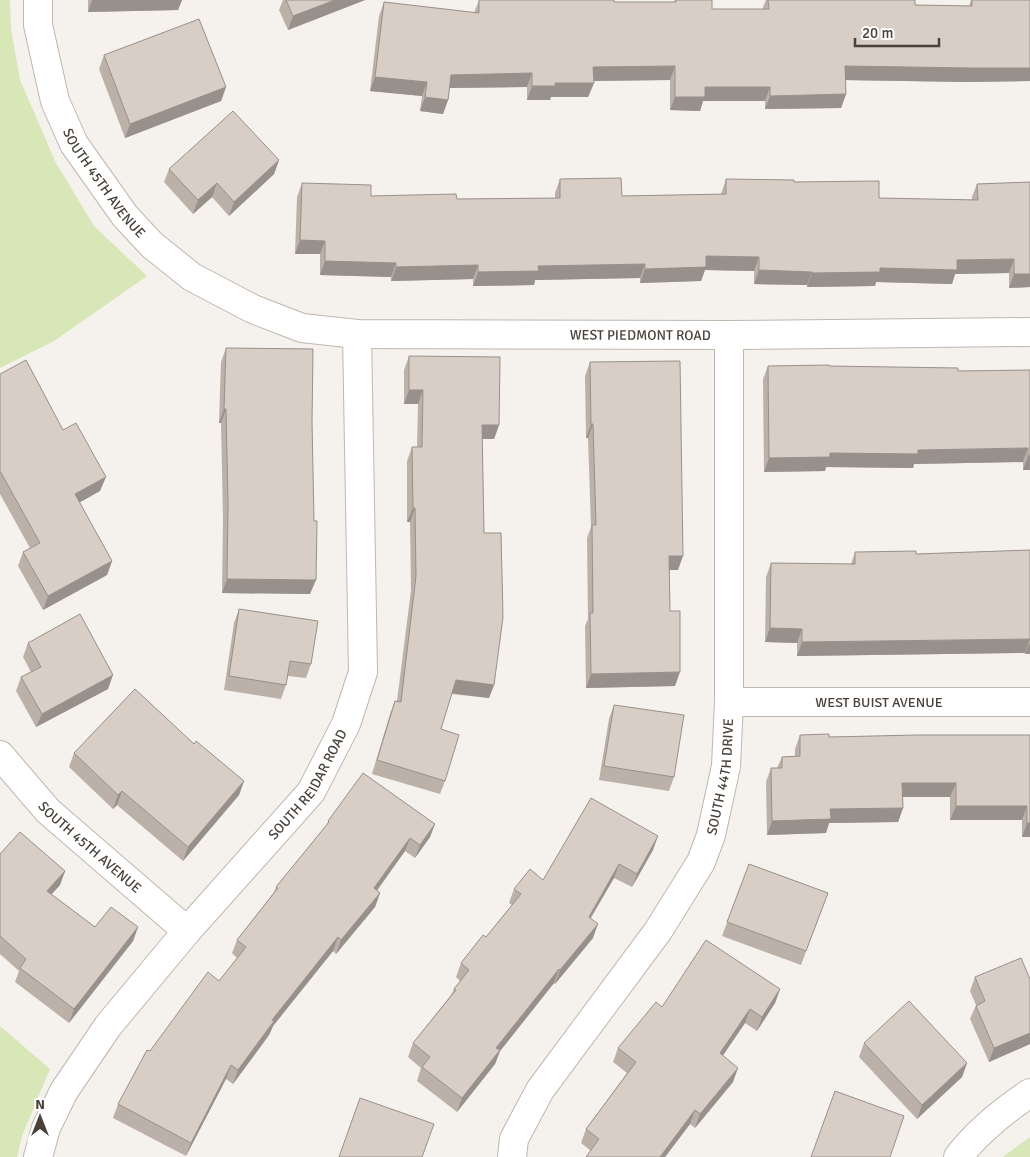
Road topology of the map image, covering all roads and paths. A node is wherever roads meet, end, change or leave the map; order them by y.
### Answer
1 (38, 0) edge
2 (253, 309) joint
3 (1030, 332) edge
4 (357, 334) junction
5 (729, 335) junction
6 (729, 702) junction
7 (1030, 702) edge
8 (0, 755) edge
9 (187, 932) junction
10 (1030, 1093) edge
11 (38, 1157) edge
12 (512, 1157) edge
13 (958, 1157) edge

1 - 2 street, SOUTH 45TH AVENUE
2 - 4 street, WEST PIEDMONT ROAD
3 - 5 street, WEST PIEDMONT ROAD
4 - 5 street, WEST PIEDMONT ROAD
4 - 9 street, SOUTH REIDAR ROAD
5 - 6 street, SOUTH 44TH DRIVE
6 - 7 street, WEST BUIST AVENUE
6 - 12 street, SOUTH 44TH DRIVE
8 - 9 street, SOUTH 45TH AVENUE
9 - 11 street, SOUTH REIDAR ROAD
10 - 13 street

